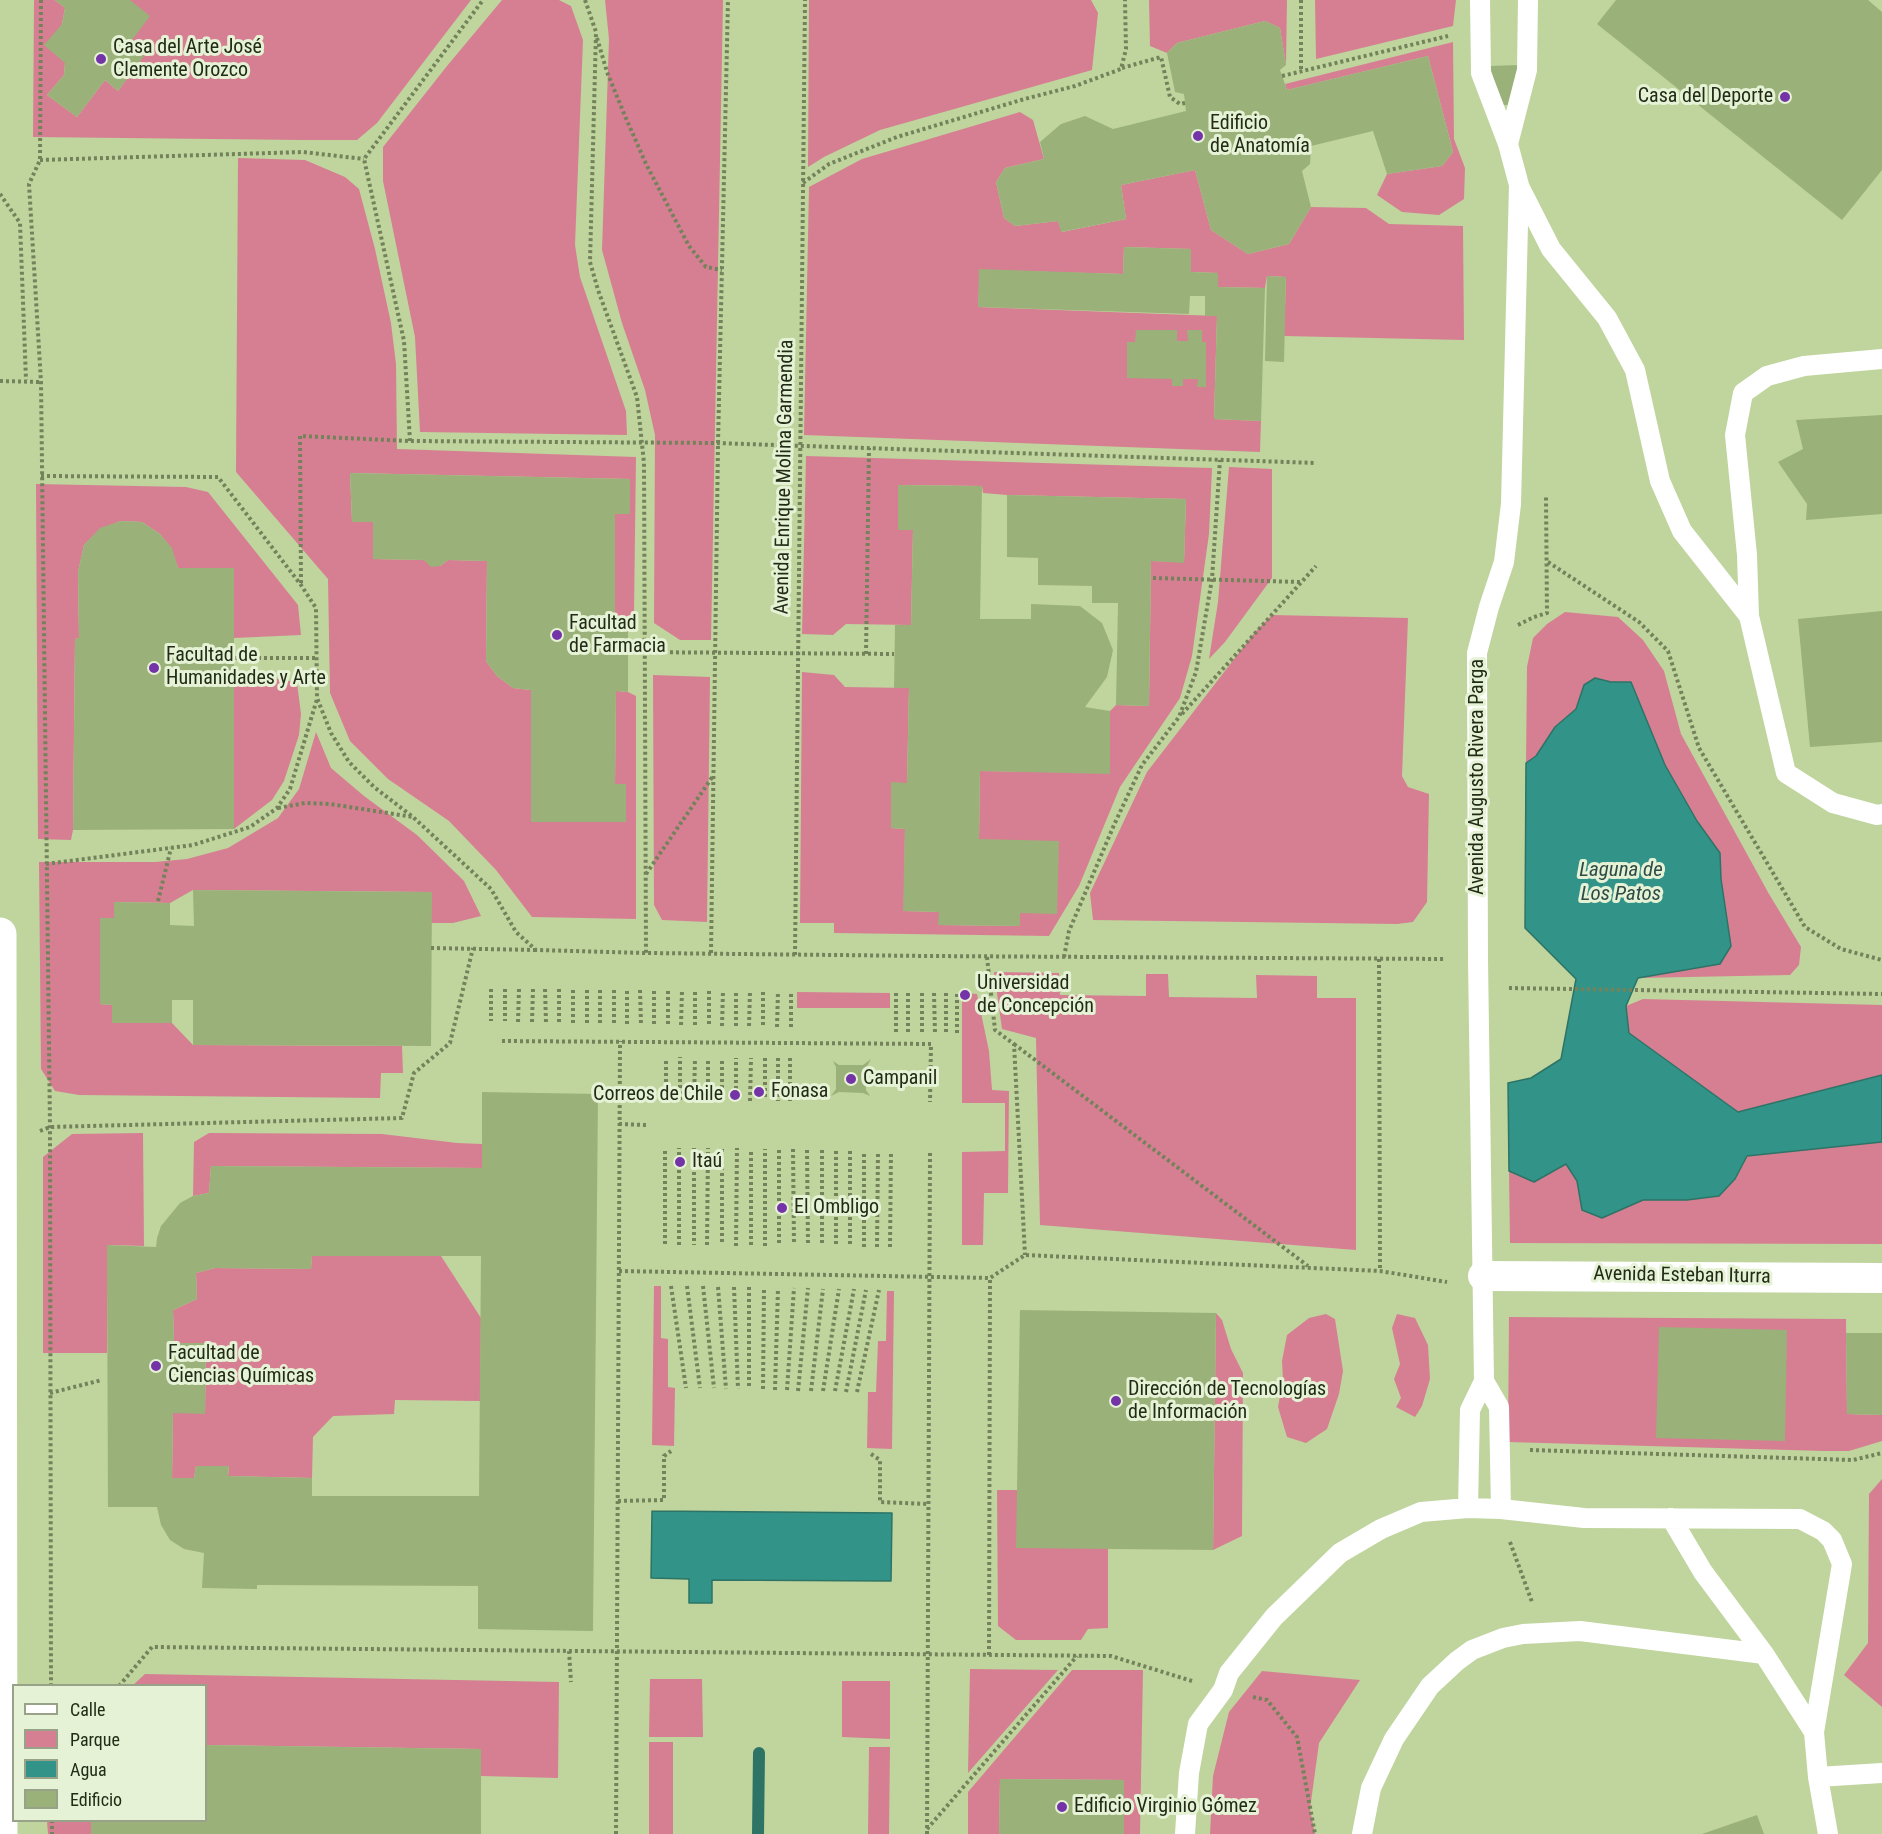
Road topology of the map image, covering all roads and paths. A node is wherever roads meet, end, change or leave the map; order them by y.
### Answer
1 (41, 0) edge
2 (483, 0) edge
3 (585, 0) edge
4 (728, 0) edge
5 (805, 0) edge
6 (1125, 0) edge
7 (1300, 0) edge
8 (1480, 0) edge
9 (1528, 0) edge
10 (596, 32) junction
11 (1452, 35) dead end
12 (1121, 69) junction
13 (1301, 72) junction
14 (1282, 76) dead end
15 (1185, 103) dead end
16 (1508, 144) junction
17 (364, 159) junction
18 (39, 160) junction
19 (803, 183) junction
20 (1519, 185) junction
21 (0, 194) edge
22 (722, 270) junction
23 (1882, 359) edge
24 (0, 381) edge
25 (26, 381) junction
26 (41, 382) junction
27 (410, 441) junction
28 (643, 444) junction
29 (718, 444) junction
30 (800, 447) junction
31 (870, 448) junction
32 (1220, 460) junction
33 (1316, 463) dead end
34 (41, 476) junction
35 (1546, 491) dead end
36 (1547, 562) junction
37 (1316, 566) dead end
38 (1153, 578) dead end
39 (1212, 579) junction
40 (1301, 582) junction
41 (301, 585) junction
42 (1749, 616) junction
43 (1513, 634) dead end
44 (645, 651) junction
45 (628, 652) dead end
46 (715, 653) junction
47 (798, 654) junction
48 (866, 654) junction
49 (894, 654) dead end
50 (234, 658) dead end
51 (318, 658) junction
52 (317, 698) junction
53 (1179, 717) junction
54 (713, 774) junction
55 (278, 808) junction
56 (1882, 814) edge
57 (413, 817) junction
58 (171, 848) junction
59 (45, 864) junction
60 (646, 874) junction
61 (158, 901) dead end
62 (0, 934) edge
63 (431, 948) dead end
64 (473, 948) junction
65 (536, 950) junction
66 (646, 953) junction
67 (711, 953) junction
68 (795, 955) junction
69 (987, 957) junction
70 (1064, 957) junction
71 (1379, 959) junction
72 (1478, 959) junction
73 (1882, 960) edge
74 (1502, 988) dead end
75 (491, 989) dead end
76 (505, 989) dead end
77 (519, 989) dead end
78 (532, 989) dead end
79 (546, 989) dead end
80 (559, 989) dead end
81 (573, 989) dead end
82 (586, 990) dead end
83 (600, 990) dead end
84 (614, 990) dead end
85 (627, 990) dead end
86 (640, 990) dead end
87 (654, 991) dead end
88 (668, 991) dead end
89 (681, 991) dead end
90 (695, 991) dead end
91 (709, 991) dead end
92 (736, 991) dead end
93 (750, 991) dead end
94 (723, 992) dead end
95 (763, 992) dead end
96 (778, 992) dead end
97 (791, 992) dead end
98 (896, 993) dead end
99 (908, 993) dead end
100 (922, 993) dead end
101 (934, 993) dead end
102 (945, 993) dead end
103 (957, 994) dead end
104 (1882, 994) edge
105 (491, 1021) dead end
106 (505, 1021) dead end
107 (518, 1022) dead end
108 (532, 1022) dead end
109 (546, 1022) dead end
110 (560, 1022) dead end
111 (573, 1023) dead end
112 (587, 1023) dead end
113 (600, 1023) dead end
114 (614, 1023) dead end
115 (627, 1024) dead end
116 (641, 1024) dead end
117 (654, 1024) dead end
118 (668, 1024) dead end
119 (681, 1025) dead end
120 (695, 1025) dead end
121 (709, 1025) dead end
122 (722, 1026) dead end
123 (736, 1026) dead end
124 (749, 1026) dead end
125 (763, 1026) dead end
126 (777, 1027) dead end
127 (790, 1027) dead end
128 (896, 1033) dead end
129 (908, 1033) dead end
130 (935, 1033) dead end
131 (946, 1033) dead end
132 (922, 1034) dead end
133 (957, 1034) dead end
134 (502, 1041) dead end
135 (620, 1041) junction
136 (1014, 1044) junction
137 (680, 1057) dead end
138 (666, 1058) dead end
139 (694, 1058) dead end
140 (708, 1058) dead end
141 (722, 1058) dead end
142 (736, 1058) dead end
143 (751, 1058) dead end
144 (765, 1058) dead end
145 (778, 1058) dead end
146 (790, 1058) dead end
147 (666, 1100) dead end
148 (680, 1100) dead end
149 (694, 1100) dead end
150 (708, 1100) dead end
151 (722, 1100) dead end
152 (765, 1100) dead end
153 (736, 1101) dead end
154 (750, 1101) dead end
155 (778, 1101) dead end
156 (790, 1101) dead end
157 (930, 1102) dead end
158 (619, 1124) junction
159 (646, 1125) dead end
160 (50, 1127) junction
161 (1, 1145) edge
162 (665, 1148) dead end
163 (679, 1148) dead end
164 (694, 1148) dead end
165 (708, 1148) dead end
166 (737, 1148) dead end
167 (722, 1149) dead end
168 (751, 1149) dead end
169 (765, 1149) dead end
170 (793, 1149) dead end
171 (779, 1150) dead end
172 (807, 1150) dead end
173 (822, 1150) dead end
174 (836, 1151) dead end
175 (850, 1151) dead end
176 (864, 1151) dead end
177 (878, 1151) dead end
178 (891, 1151) dead end
179 (930, 1152) dead end
180 (665, 1244) dead end
181 (679, 1245) dead end
182 (694, 1245) dead end
183 (708, 1245) dead end
184 (722, 1245) dead end
185 (751, 1245) dead end
186 (794, 1245) dead end
187 (808, 1245) dead end
188 (736, 1246) dead end
189 (765, 1246) dead end
190 (779, 1246) dead end
191 (822, 1246) dead end
192 (836, 1246) dead end
193 (850, 1246) dead end
194 (864, 1247) dead end
195 (877, 1247) dead end
196 (890, 1247) dead end
197 (1024, 1254) junction
198 (1309, 1267) junction
199 (618, 1271) junction
200 (1380, 1271) junction
201 (930, 1277) junction
202 (990, 1278) junction
203 (1882, 1278) edge
204 (1483, 1282) junction
205 (670, 1286) dead end
206 (687, 1286) dead end
207 (703, 1286) dead end
208 (718, 1287) dead end
209 (734, 1287) dead end
210 (749, 1287) dead end
211 (764, 1288) dead end
212 (778, 1288) dead end
213 (794, 1288) dead end
214 (808, 1288) dead end
215 (823, 1289) dead end
216 (839, 1289) dead end
217 (854, 1290) dead end
218 (866, 1290) dead end
219 (879, 1290) dead end
220 (102, 1380) dead end
221 (1484, 1381) junction
222 (686, 1388) dead end
223 (700, 1388) dead end
224 (714, 1388) dead end
225 (726, 1389) dead end
226 (738, 1389) dead end
227 (749, 1389) dead end
228 (763, 1389) dead end
229 (775, 1390) dead end
230 (787, 1390) dead end
231 (798, 1390) dead end
232 (823, 1390) dead end
233 (811, 1391) dead end
234 (835, 1391) dead end
235 (846, 1392) dead end
236 (857, 1392) dead end
237 (50, 1393) junction
238 (1527, 1450) dead end
239 (671, 1451) dead end
240 (1882, 1453) edge
241 (871, 1454) dead end
242 (618, 1500) junction
243 (928, 1504) junction
244 (1468, 1508) junction
245 (1501, 1509) junction
246 (1671, 1518) junction
247 (1543, 1632) junction
248 (569, 1651) junction
249 (617, 1652) junction
250 (928, 1654) junction
251 (1764, 1654) junction
252 (989, 1655) junction
253 (1077, 1656) junction
254 (571, 1682) dead end
255 (51, 1684) edge
256 (121, 1684) edge
257 (1223, 1690) junction
258 (1267, 1700) dead end
259 (1814, 1732) junction
260 (1882, 1773) edge
261 (1818, 1777) junction
262 (927, 1832) edge
263 (1, 1834) edge
264 (616, 1834) edge
265 (1185, 1834) edge
266 (1315, 1834) edge
267 (1362, 1834) edge
268 (1828, 1834) edge

1 - 18 path
2 - 17 path
3 - 10 path
4 - 22 path
5 - 19 path, Avenida Enrique Molina Garmendia
6 - 12 path
7 - 13 path
8 - 16 lane, Avenida Augusto Rivera Parga
9 - 16 lane, Avenida Augusto Rivera Parga
10 - 22 path
10 - 28 path
11 - 13 path
12 - 15 path
12 - 19 path
13 - 14 path
16 - 20 lane, Avenida Augusto Rivera Parga
17 - 18 path
17 - 27 path
18 - 26 path
19 - 30 path, Avenida Enrique Molina Garmendia
20 - 42 lane
20 - 72 lane, Avenida Augusto Rivera Parga
21 - 25 path
22 - 29 path
23 - 42 lane
24 - 25 path
25 - 26 path
26 - 34 path
27 - 28 path
27 - 41 path
28 - 29 path
28 - 44 path
29 - 30 path
29 - 46 path
30 - 31 path
30 - 47 path, Avenida Enrique Molina Garmendia
31 - 32 path
31 - 48 path
32 - 33 path
32 - 39 path
34 - 41 path
34 - 59 path
35 - 36 path
36 - 43 path
36 - 73 path
37 - 40 path
38 - 39 path
39 - 40 path
39 - 53 path
40 - 53 path
41 - 51 path
42 - 56 lane
44 - 45 path
44 - 46 path
44 - 60 path
46 - 47 path
46 - 54 path
47 - 48 path
47 - 68 path, Avenida Enrique Molina Garmendia
48 - 49 path
50 - 51 path
51 - 52 path
52 - 55 path
52 - 57 path
53 - 70 path
54 - 60 path
54 - 67 path
55 - 57 path
55 - 58 path
57 - 65 path
58 - 59 path
58 - 61 path
59 - 160 path
60 - 66 path
62 - 161 street
63 - 64 path
64 - 65 path
64 - 160 path
65 - 66 path
66 - 67 path
67 - 68 path
68 - 69 path
69 - 70 path
69 - 136 path
70 - 71 path
71 - 72 path
71 - 200 path
72 - 204 lane, Avenida Augusto Rivera Parga
74 - 104 path
75 - 105 path
76 - 106 path
77 - 107 path
78 - 108 path
79 - 109 path
80 - 110 path
81 - 111 path
82 - 112 path
83 - 113 path
84 - 114 path
85 - 115 path
86 - 116 path
87 - 117 path
88 - 118 path
89 - 119 path
90 - 120 path
91 - 121 path
92 - 123 path
93 - 124 path
94 - 122 path
95 - 125 path
96 - 126 path
97 - 127 path
98 - 128 path
99 - 129 path
100 - 132 path
101 - 130 path
102 - 131 path
103 - 133 path
134 - 135 path
135 - 157 path
135 - 158 path
136 - 197 path
136 - 198 path
137 - 148 path
138 - 147 path
139 - 149 path
140 - 150 path
141 - 151 path
142 - 153 path
143 - 154 path
144 - 152 path
145 - 155 path
146 - 156 path
158 - 159 path
158 - 199 path
160 - 237 path
161 - 263 street
162 - 180 path
163 - 181 path
164 - 182 path
165 - 183 path
166 - 188 path
167 - 184 path
168 - 185 path
169 - 189 path
170 - 186 path
171 - 190 path
172 - 187 path
173 - 191 path
174 - 192 path
175 - 193 path
176 - 194 path
177 - 195 path
178 - 196 path
179 - 201 path
197 - 198 path
197 - 202 path
198 - 200 path
199 - 201 path
199 - 242 path
200 - 204 path
201 - 202 path
201 - 243 path
202 - 252 path
203 - 204 street, Avenida Esteban Iturra
204 - 221 lane, Avenida Augusto Rivera Parga
205 - 222 path
206 - 223 path
207 - 224 path
208 - 225 path
209 - 226 path
210 - 227 path
211 - 228 path
212 - 229 path
213 - 230 path
214 - 231 path
215 - 233 path
216 - 232 path
217 - 234 path
218 - 235 path
219 - 236 path
220 - 237 path
221 - 244 lane, Avenida Augusto Rivera Parga
221 - 245 lane, Avenida Augusto Rivera Parga
237 - 255 path
238 - 240 path
239 - 242 path
241 - 243 path
242 - 249 path
243 - 250 path
244 - 245 lane
244 - 257 lane
245 - 246 lane
245 - 247 path
246 - 251 lane
246 - 259 lane
247 - 251 lane
247 - 267 lane
248 - 249 path
248 - 254 path
248 - 256 path
249 - 250 path
249 - 264 path
250 - 252 path
250 - 262 path
251 - 259 lane
252 - 253 path
253 - 257 path
253 - 262 path
257 - 265 lane
258 - 266 path
259 - 261 lane
260 - 261 lane
261 - 268 lane

